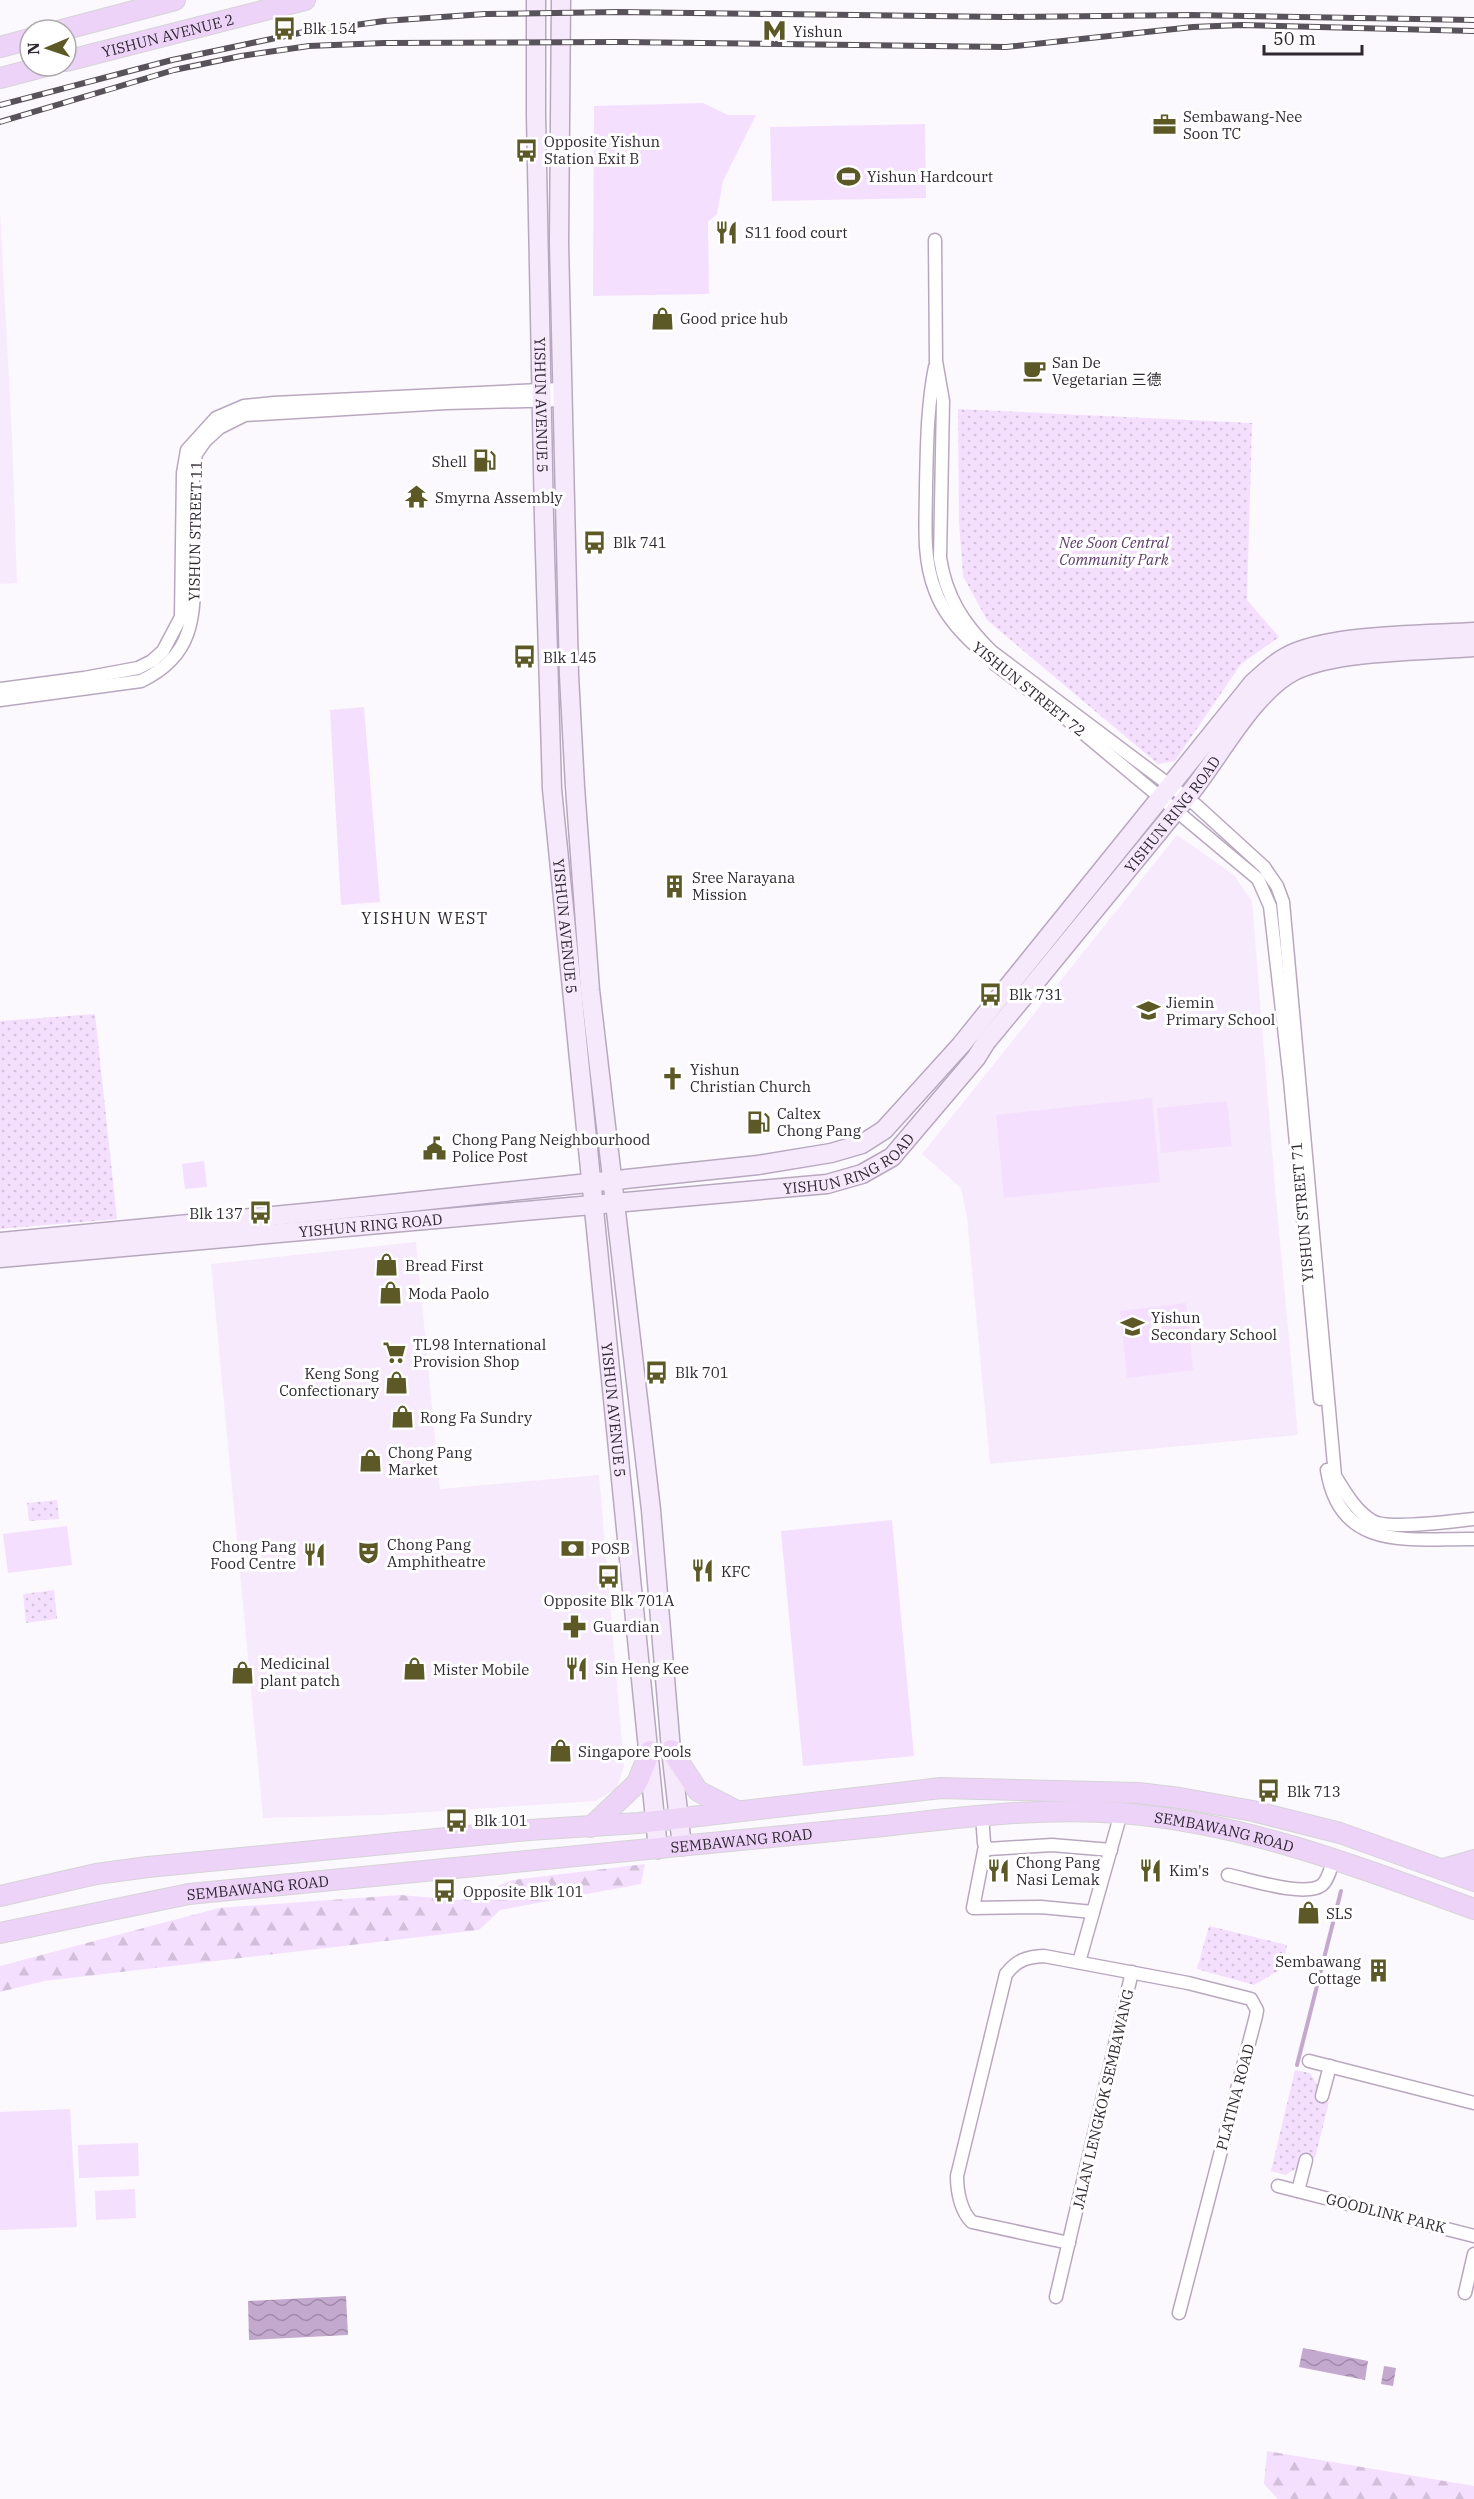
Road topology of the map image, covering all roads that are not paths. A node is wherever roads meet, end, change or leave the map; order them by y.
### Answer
1 (175, 0) edge
2 (305, 0) edge
3 (536, 0) edge
4 (561, 0) edge
5 (78, 26) edge
6 (18, 42) edge
7 (0, 47) edge
8 (78, 58) edge
9 (18, 73) edge
10 (0, 78) edge
11 (935, 240) dead end
12 (542, 395) junction
13 (563, 395) junction
14 (1474, 632) edge
15 (1474, 647) edge
16 (0, 689) edge
17 (0, 700) edge
18 (1167, 792) junction
19 (1181, 804) junction
20 (613, 1180) junction
21 (592, 1182) junction
22 (616, 1202) junction
23 (594, 1204) junction
24 (0, 1242) edge
25 (0, 1258) edge
26 (1474, 1519) edge
27 (1474, 1539) edge
28 (671, 1750) junction
29 (650, 1751) junction
30 (737, 1811) junction
31 (1121, 1813) junction
32 (982, 1815) junction
33 (679, 1818) junction
34 (656, 1821) junction
35 (591, 1827) junction
36 (682, 1846) junction
37 (985, 1846) junction
38 (658, 1848) junction
39 (1111, 1850) junction
40 (1334, 1859) junction
41 (1474, 1860) edge
42 (1443, 1869) junction
43 (1228, 1875) dead end
44 (1474, 1881) edge
45 (0, 1896) edge
46 (1474, 1910) edge
47 (1094, 1912) junction
48 (0, 1933) edge
49 (1079, 1962) junction
50 (1132, 1972) junction
51 (1309, 2061) dead end
52 (1330, 2066) junction
53 (1322, 2096) dead end
54 (1474, 2103) edge
55 (1306, 2160) dead end
56 (1278, 2186) dead end
57 (1298, 2191) junction
58 (1474, 2236) edge
59 (1069, 2243) junction
60 (1474, 2254) edge
61 (1465, 2293) dead end
62 (1056, 2297) dead end
63 (1179, 2313) dead end

1 - 5 main road, YISHUN AVENUE 2
2 - 8 main road, YISHUN AVENUE 2
3 - 12 main road, YISHUN AVENUE 5
4 - 13 main road, YISHUN AVENUE 5
6 - 7 main road
9 - 10 main road
11 - 18 street, YISHUN STREET 72
12 - 13 street, YISHUN STREET 11
12 - 16 street, YISHUN STREET 11
12 - 17 street, YISHUN STREET 11
12 - 21 main road, YISHUN AVENUE 5
13 - 20 main road, YISHUN AVENUE 5
14 - 18 main road, YISHUN RING ROAD
15 - 19 main road, YISHUN RING ROAD
18 - 19 street, YISHUN STREET 72
18 - 20 main road, YISHUN RING ROAD
19 - 22 main road, YISHUN RING ROAD
19 - 26 street, YISHUN STREET 71
19 - 27 street, YISHUN STREET 71
20 - 21 main road, YISHUN RING ROAD
20 - 22 main road, YISHUN AVENUE 5
21 - 23 main road, YISHUN AVENUE 5
21 - 24 main road, YISHUN RING ROAD
22 - 23 main road, YISHUN RING ROAD
22 - 28 main road, YISHUN AVENUE 5
23 - 25 main road, YISHUN RING ROAD
23 - 29 main road, YISHUN AVENUE 5
28 - 30 main road
28 - 33 main road, YISHUN AVENUE 5
29 - 34 main road, YISHUN AVENUE 5
29 - 35 main road
30 - 33 main road, SEMBAWANG ROAD
30 - 42 main road, SEMBAWANG ROAD
31 - 32 main road, SEMBAWANG ROAD
31 - 39 street
31 - 40 main road, SEMBAWANG ROAD
32 - 36 main road, SEMBAWANG ROAD
32 - 37 street
33 - 34 main road, SEMBAWANG ROAD
33 - 36 main road, YISHUN AVENUE 5
34 - 35 main road, SEMBAWANG ROAD
34 - 38 main road, YISHUN AVENUE 5
35 - 45 main road, SEMBAWANG ROAD
36 - 38 main road, SEMBAWANG ROAD
37 - 39 street
37 - 47 street
38 - 48 main road, SEMBAWANG ROAD
39 - 47 street
40 - 43 street
40 - 46 main road, SEMBAWANG ROAD
41 - 42 main road
42 - 44 main road, SEMBAWANG ROAD
47 - 49 street
49 - 50 street, JALAN LENGKOK SEMBAWANG
49 - 59 street, JALAN LENGKOK SEMBAWANG
50 - 59 street, JALAN LENGKOK SEMBAWANG
50 - 63 street, PLATINA ROAD
51 - 52 street
52 - 53 street
52 - 54 street
55 - 57 street
56 - 57 street, GOODLINK PARK
57 - 58 street, GOODLINK PARK
59 - 62 street, JALAN LENGKOK SEMBAWANG
60 - 61 street

